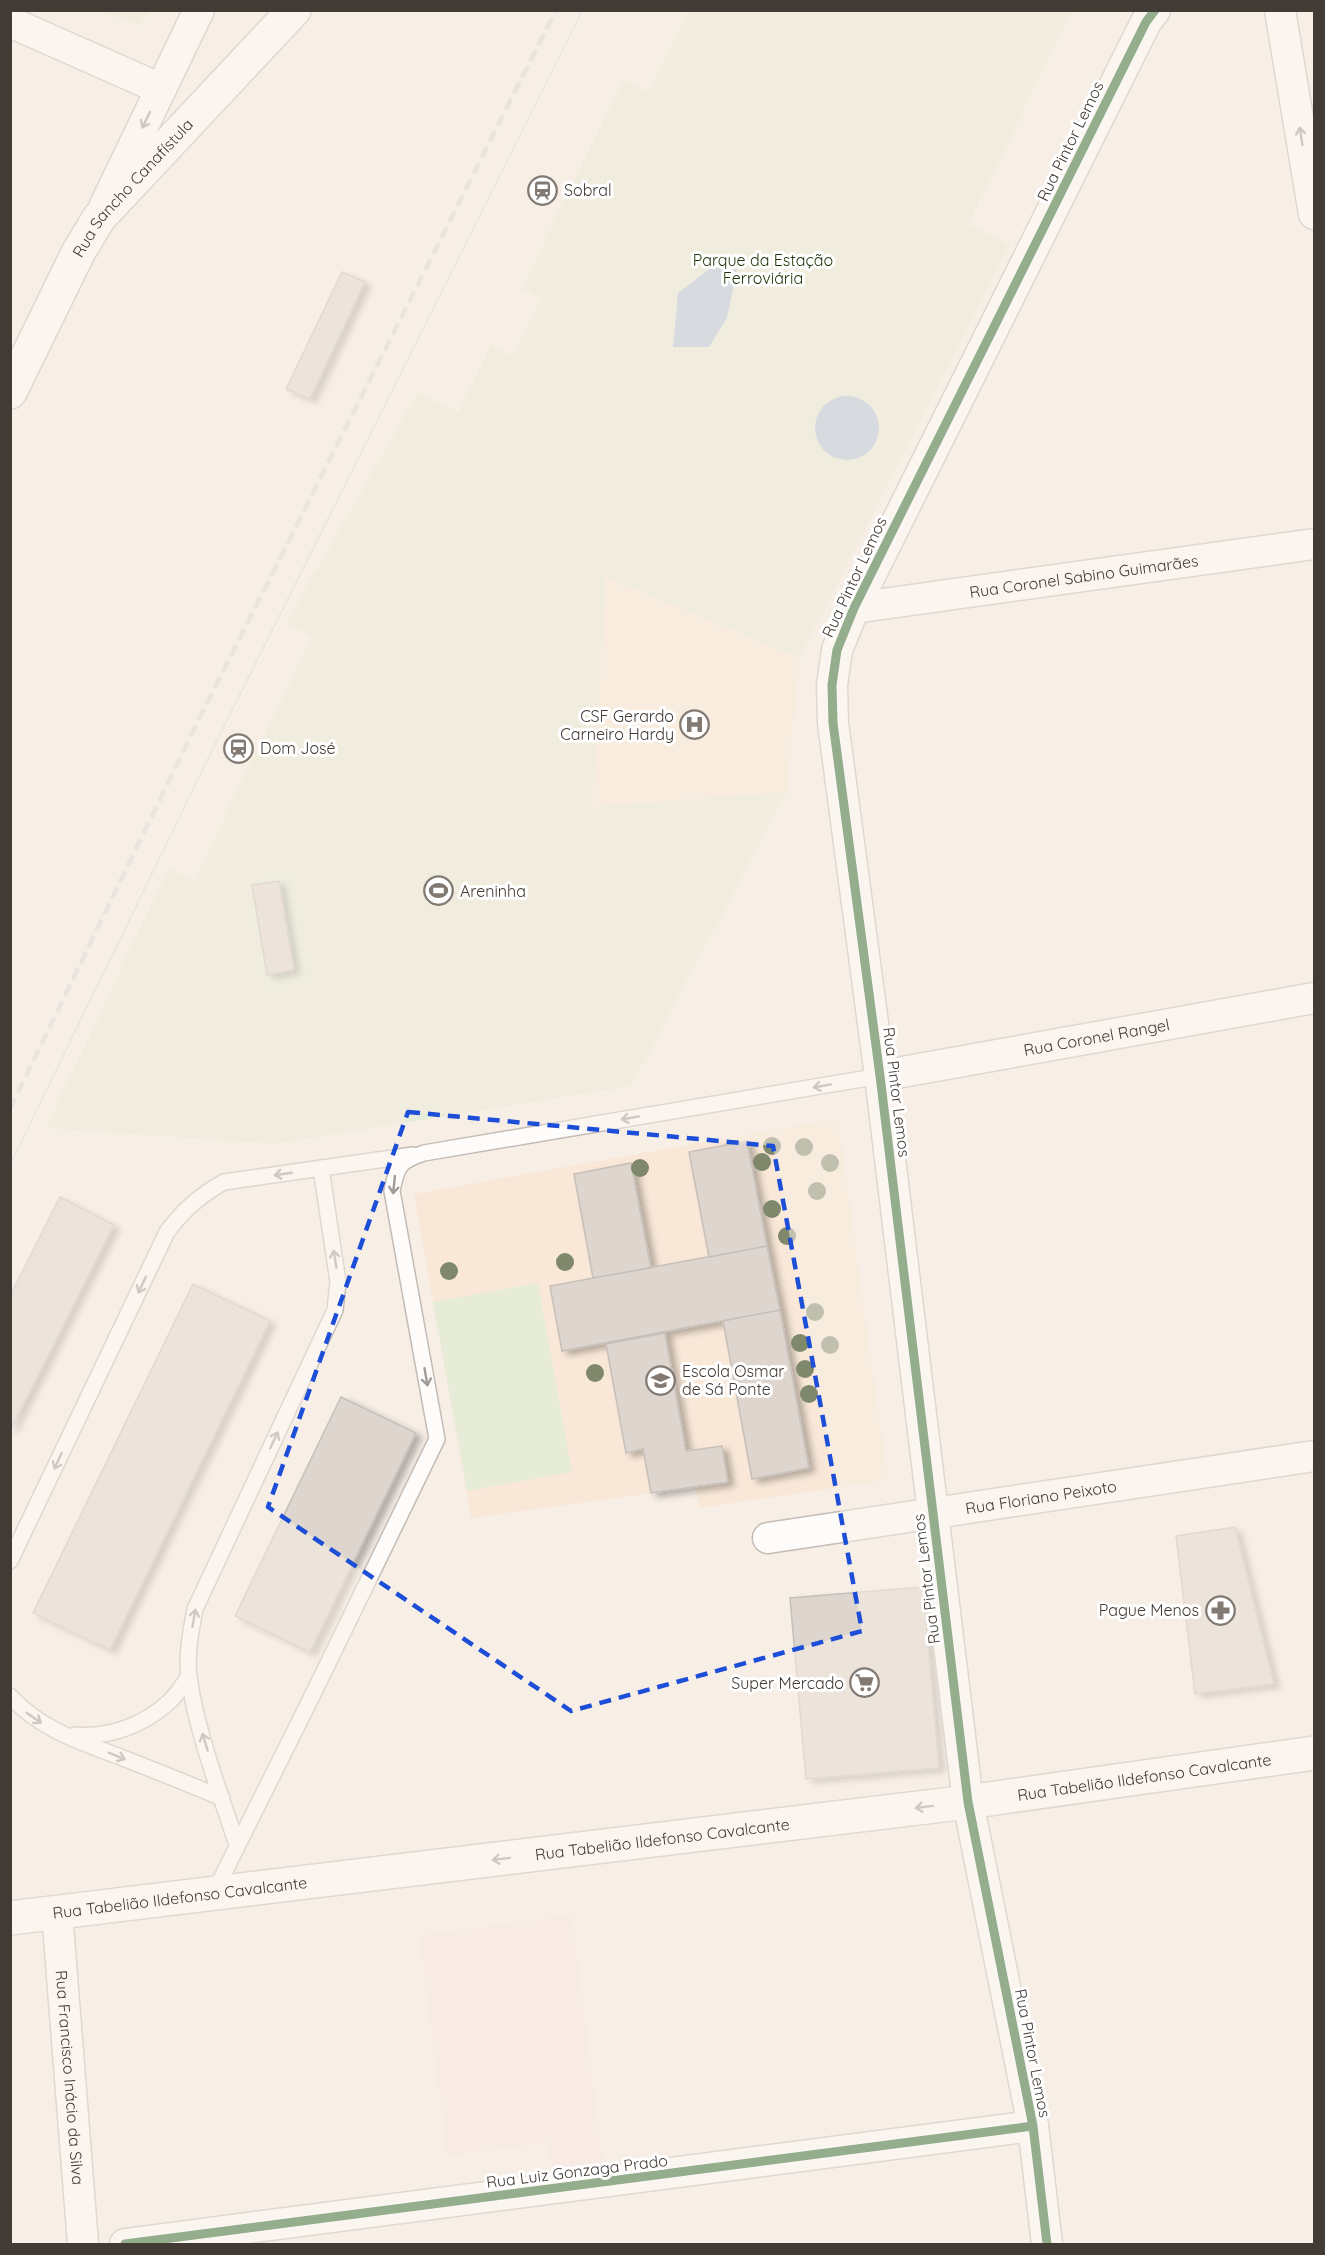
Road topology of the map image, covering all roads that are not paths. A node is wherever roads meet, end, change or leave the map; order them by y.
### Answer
1 (199, 10) edge
2 (294, 10) edge
3 (1155, 10) edge
4 (1281, 10) edge
5 (10, 22) edge
6 (161, 88) junction
7 (1314, 214) edge
8 (99, 218) junction
9 (10, 392) edge
10 (1314, 544) edge
11 (854, 608) junction
12 (1314, 998) edge
13 (880, 1076) junction
14 (424, 1153) junction
15 (321, 1168) junction
16 (1314, 1456) edge
17 (933, 1513) junction
18 (768, 1538) dead end
19 (10, 1561) edge
20 (189, 1676) junction
21 (10, 1696) edge
22 (63, 1734) junction
23 (1314, 1753) edge
24 (222, 1798) junction
25 (968, 1802) junction
26 (237, 1845) junction
27 (213, 1894) junction
28 (57, 1912) junction
29 (10, 1918) edge
30 (1033, 2126) junction
31 (83, 2244) edge
32 (125, 2244) edge
33 (1047, 2244) edge

1 - 6 street
2 - 8 main road, Rua Sancho Canafístula
3 - 11 street, Rua Pintor Lemos
7 -> 4 street
5 - 6 street
6 -> 8 street
8 - 9 main road, Rua Sancho Canafístula
10 - 11 street, Rua Coronel Sabino Guimarães
11 - 13 street, Rua Pintor Lemos
12 - 13 street, Rua Coronel Rangel
13 -> 14 lane
13 - 17 street, Rua Pintor Lemos
14 - 15 lane
14 -> 26 lane
15 -> 19 lane
20 -> 15 lane
16 - 17 street, Rua Floriano Peixoto
17 - 18 street, Rua Floriano Peixoto
17 - 25 street, Rua Pintor Lemos
20 - 22 lane
24 -> 20 lane
21 -> 22 lane
22 -> 24 lane
23 - 25 main road, Rua Tabelião Ildefonso Cavalcante
24 - 26 lane
25 -> 27 main road, Rua Tabelião Ildefonso Cavalcante
25 - 30 street, Rua Pintor Lemos
26 - 27 lane
27 - 28 main road, Rua Tabelião Ildefonso Cavalcante
28 - 29 main road, Rua Tabelião Ildefonso Cavalcante
28 - 31 street, Rua Francisco Inácio da Silva
30 - 32 street, Rua Luiz Gonzaga Prado
30 - 33 street, Rua Pintor Lemos

